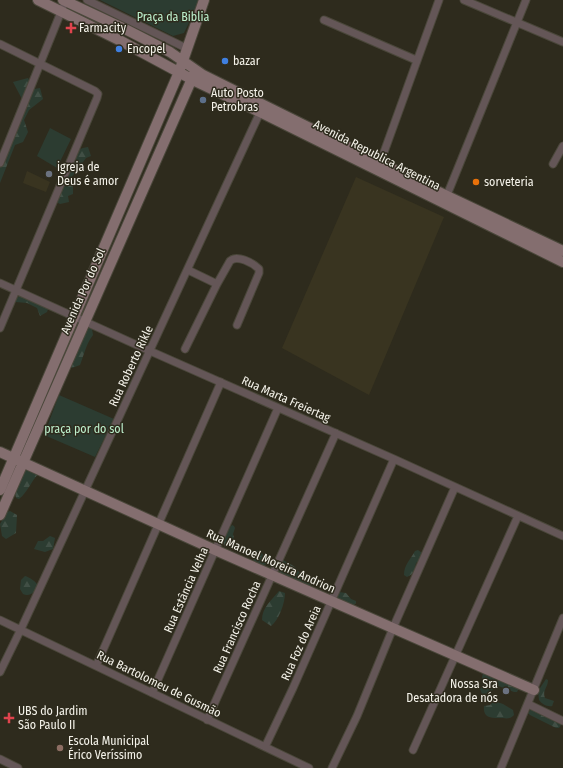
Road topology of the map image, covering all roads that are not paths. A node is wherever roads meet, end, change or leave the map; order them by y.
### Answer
1 (38, 0) edge
2 (64, 0) edge
3 (87, 0) edge
4 (204, 0) edge
5 (439, 0) edge
6 (464, 0) edge
7 (526, 0) edge
8 (61, 11) junction
9 (324, 20) dead end
10 (517, 22) junction
11 (563, 42) edge
12 (0, 44) edge
13 (186, 48) junction
14 (183, 60) junction
15 (416, 60) junction
16 (40, 64) junction
17 (179, 72) junction
18 (193, 74) junction
19 (262, 108) junction
20 (563, 146) edge
21 (0, 163) edge
22 (553, 164) dead end
23 (379, 166) junction
24 (446, 200) junction
25 (563, 251) edge
26 (563, 262) edge
27 (188, 270) junction
28 (0, 283) edge
29 (217, 284) junction
30 (16, 291) junction
31 (74, 317) junction
32 (84, 322) junction
33 (237, 325) dead end
34 (0, 328) edge
35 (185, 349) dead end
36 (150, 351) junction
37 (221, 382) junction
38 (278, 408) junction
39 (336, 433) junction
40 (0, 452) edge
41 (394, 459) junction
42 (18, 461) junction
43 (455, 487) junction
44 (0, 490) edge
45 (84, 490) junction
46 (0, 515) edge
47 (518, 516) junction
48 (159, 525) junction
49 (563, 536) edge
50 (215, 550) junction
51 (272, 576) junction
52 (331, 601) junction
53 (563, 618) edge
54 (0, 620) edge
55 (393, 628) junction
56 (21, 629) junction
57 (456, 656) junction
58 (96, 666) junction
59 (0, 672) edge
60 (534, 690) junction
61 (152, 693) junction
62 (528, 704) junction
63 (207, 720) junction
64 (563, 721) edge
65 (265, 747) junction
66 (413, 750) dead end
67 (0, 759) edge
68 (18, 768) edge
69 (309, 768) edge
70 (332, 768) edge
71 (501, 768) edge

1 - 8 street, Avenida Republica Argentina
2 - 8 street
2 - 14 street, Avenida Republica Argentina
3 - 13 street
4 - 13 street, Avenida Por do Sol
5 - 15 street
6 - 10 street
7 - 10 street
8 - 16 street
8 - 17 street, Avenida Republica Argentina
9 - 15 street
10 - 11 street
10 - 24 street
12 - 16 street
13 - 14 street, Avenida Por do Sol
14 - 17 street, Avenida Por do Sol
14 - 18 street, Avenida Republica Argentina
15 - 23 street
16 - 21 street
16 - 30 street
17 - 18 street, Avenida Republica Argentina
17 - 31 street, Avenida Por do Sol
18 - 19 street, Avenida Republica Argentina
18 - 32 street, Avenida Por do Sol
19 - 23 street, Avenida Republica Argentina
19 - 27 street, Rua Roberto Rikle
20 - 22 street
23 - 24 street, Avenida Republica Argentina
24 - 25 street, Avenida Republica Argentina
24 - 26 street, Avenida Republica Argentina
27 - 29 street
27 - 36 street, Rua Roberto Rikle
28 - 30 street, Rua Marta Freiertag
29 - 33 street
29 - 35 street
30 - 31 street, Rua Marta Freiertag
30 - 34 street
31 - 32 street, Rua Marta Freiertag
31 - 42 street, Avenida Por do Sol
32 - 36 street, Rua Marta Freiertag
32 - 42 street, Avenida Por do Sol
36 - 37 street, Rua Marta Freiertag
36 - 45 street, Rua Roberto Rikle
37 - 38 street, Rua Marta Freiertag
37 - 48 street
38 - 39 street, Rua Marta Freiertag
38 - 50 street, Rua Estância Velha
39 - 41 street, Rua Marta Freiertag
39 - 51 street, Rua Francisco Rocha
40 - 42 street, Rua Manoel Moreira Andrion
41 - 43 street, Rua Marta Freiertag
41 - 52 street, Rua Foz do Areia
42 - 44 street, Avenida Por do Sol
42 - 45 street, Rua Manoel Moreira Andrion
42 - 46 street, Avenida Por do Sol
43 - 47 street, Rua Marta Freiertag
43 - 55 street
45 - 48 street, Rua Manoel Moreira Andrion
45 - 56 street, Rua Roberto Rikle
47 - 49 street, Rua Marta Freiertag
47 - 57 street
48 - 50 street, Rua Manoel Moreira Andrion
48 - 58 street
50 - 51 street, Rua Manoel Moreira Andrion
50 - 61 street, Rua Estância Velha
51 - 52 street, Rua Manoel Moreira Andrion
51 - 63 street, Rua Francisco Rocha
52 - 55 street, Rua Manoel Moreira Andrion
52 - 65 street, Rua Foz do Areia
53 - 60 street
54 - 56 street, Rua Bartolomeu de Gusmão
55 - 57 street, Rua Manoel Moreira Andrion
55 - 70 street
56 - 58 street, Rua Bartolomeu de Gusmão
56 - 59 street, Rua Roberto Rikle
57 - 60 street, Rua Manoel Moreira Andrion
57 - 66 street
58 - 61 street, Rua Bartolomeu de Gusmão
60 - 62 street
61 - 63 street, Rua Bartolomeu de Gusmão
62 - 64 street
62 - 71 street
63 - 65 street, Rua Bartolomeu de Gusmão
65 - 69 street, Rua Bartolomeu de Gusmão
67 - 68 street

